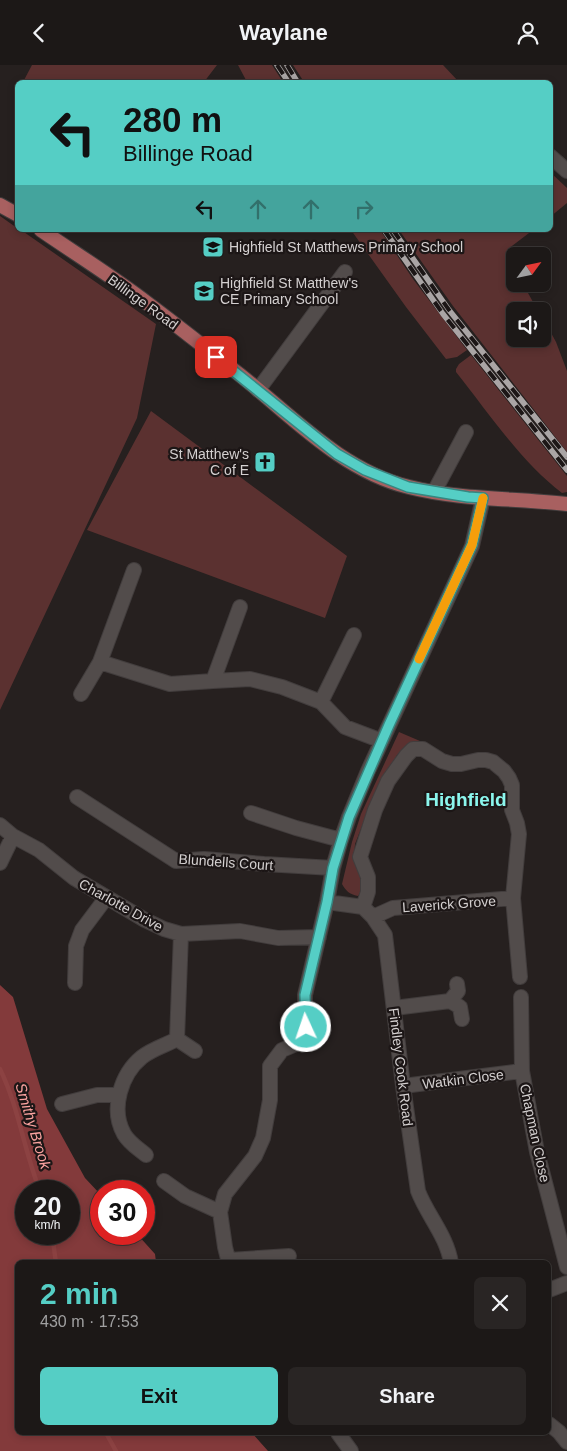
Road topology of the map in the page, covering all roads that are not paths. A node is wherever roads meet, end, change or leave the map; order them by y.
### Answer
1 (553, 159) edge
2 (567, 171) edge
3 (0, 205) edge
4 (15, 213) edge
5 (44, 232) edge
6 (346, 272) dead end
7 (258, 390) junction
8 (466, 432) dead end
9 (434, 492) junction
10 (483, 498) junction
11 (567, 504) edge
12 (134, 570) dead end
13 (240, 607) dead end
14 (354, 635) dead end
15 (100, 661) junction
16 (213, 681) junction
17 (81, 694) dead end
18 (320, 702) junction
19 (382, 741) junction
20 (77, 797) dead end
21 (251, 813) dead end
22 (0, 825) edge
23 (13, 836) junction
24 (341, 840) junction
25 (0, 863) edge
26 (333, 868) junction
27 (106, 898) junction
28 (513, 898) junction
29 (327, 902) junction
30 (363, 907) junction
31 (374, 917) junction
32 (181, 934) junction
33 (319, 937) junction
34 (520, 977) dead end
35 (76, 983) dead end
36 (457, 985) dead end
37 (521, 997) dead end
38 (450, 1001) junction
39 (394, 1009) junction
40 (462, 1019) dead end
41 (177, 1039) junction
42 (195, 1051) dead end
43 (522, 1071) junction
44 (403, 1086) junction
45 (118, 1095) junction
46 (62, 1104) dead end
47 (146, 1155) dead end
48 (164, 1181) dead end
49 (220, 1212) junction
50 (289, 1256) dead end
51 (230, 1260) edge
52 (242, 1260) edge
53 (451, 1260) edge
54 (567, 1267) edge
55 (567, 1283) edge
56 (551, 1289) edge
57 (551, 1426) edge
58 (339, 1435) edge
59 (567, 1442) edge
60 (351, 1451) edge

1 - 2 street
3 - 4 main road
5 - 7 main road, Billinge Road
6 - 7 street
7 - 9 main road, Billinge Road
8 - 9 street
9 - 10 main road, Billinge Road
10 - 11 main road, Billinge Road
10 - 19 street
12 - 15 street
13 - 16 street
14 - 18 street
15 - 16 street
15 - 17 street
16 - 18 street
18 - 19 street
19 - 24 street
20 - 26 street, Blundells Court
21 - 24 street
22 - 23 street, Charlotte Drive
23 - 25 street
23 - 27 street, Charlotte Drive
24 - 26 street
26 - 29 street
27 - 32 street, Charlotte Drive
27 - 35 street
28 - 30 street, Laverick Grove
28 - 31 street, Laverick Grove
28 - 34 street
29 - 30 street
29 - 33 street
30 - 31 street, Findley Cook Road
31 - 39 street, Findley Cook Road
32 - 33 street, Charlotte Drive
32 - 41 street
33 - 49 street
36 - 38 street
37 - 43 street, Chapman Close
38 - 39 street
38 - 40 street
39 - 44 street, Findley Cook Road
41 - 42 street
41 - 45 street
43 - 44 street, Watkin Close
43 - 54 street, Chapman Close
44 - 53 street, Findley Cook Road
45 - 46 street
45 - 47 street
48 - 49 street
49 - 51 street
50 - 52 street
55 - 56 street
57 - 59 street
58 - 60 street

